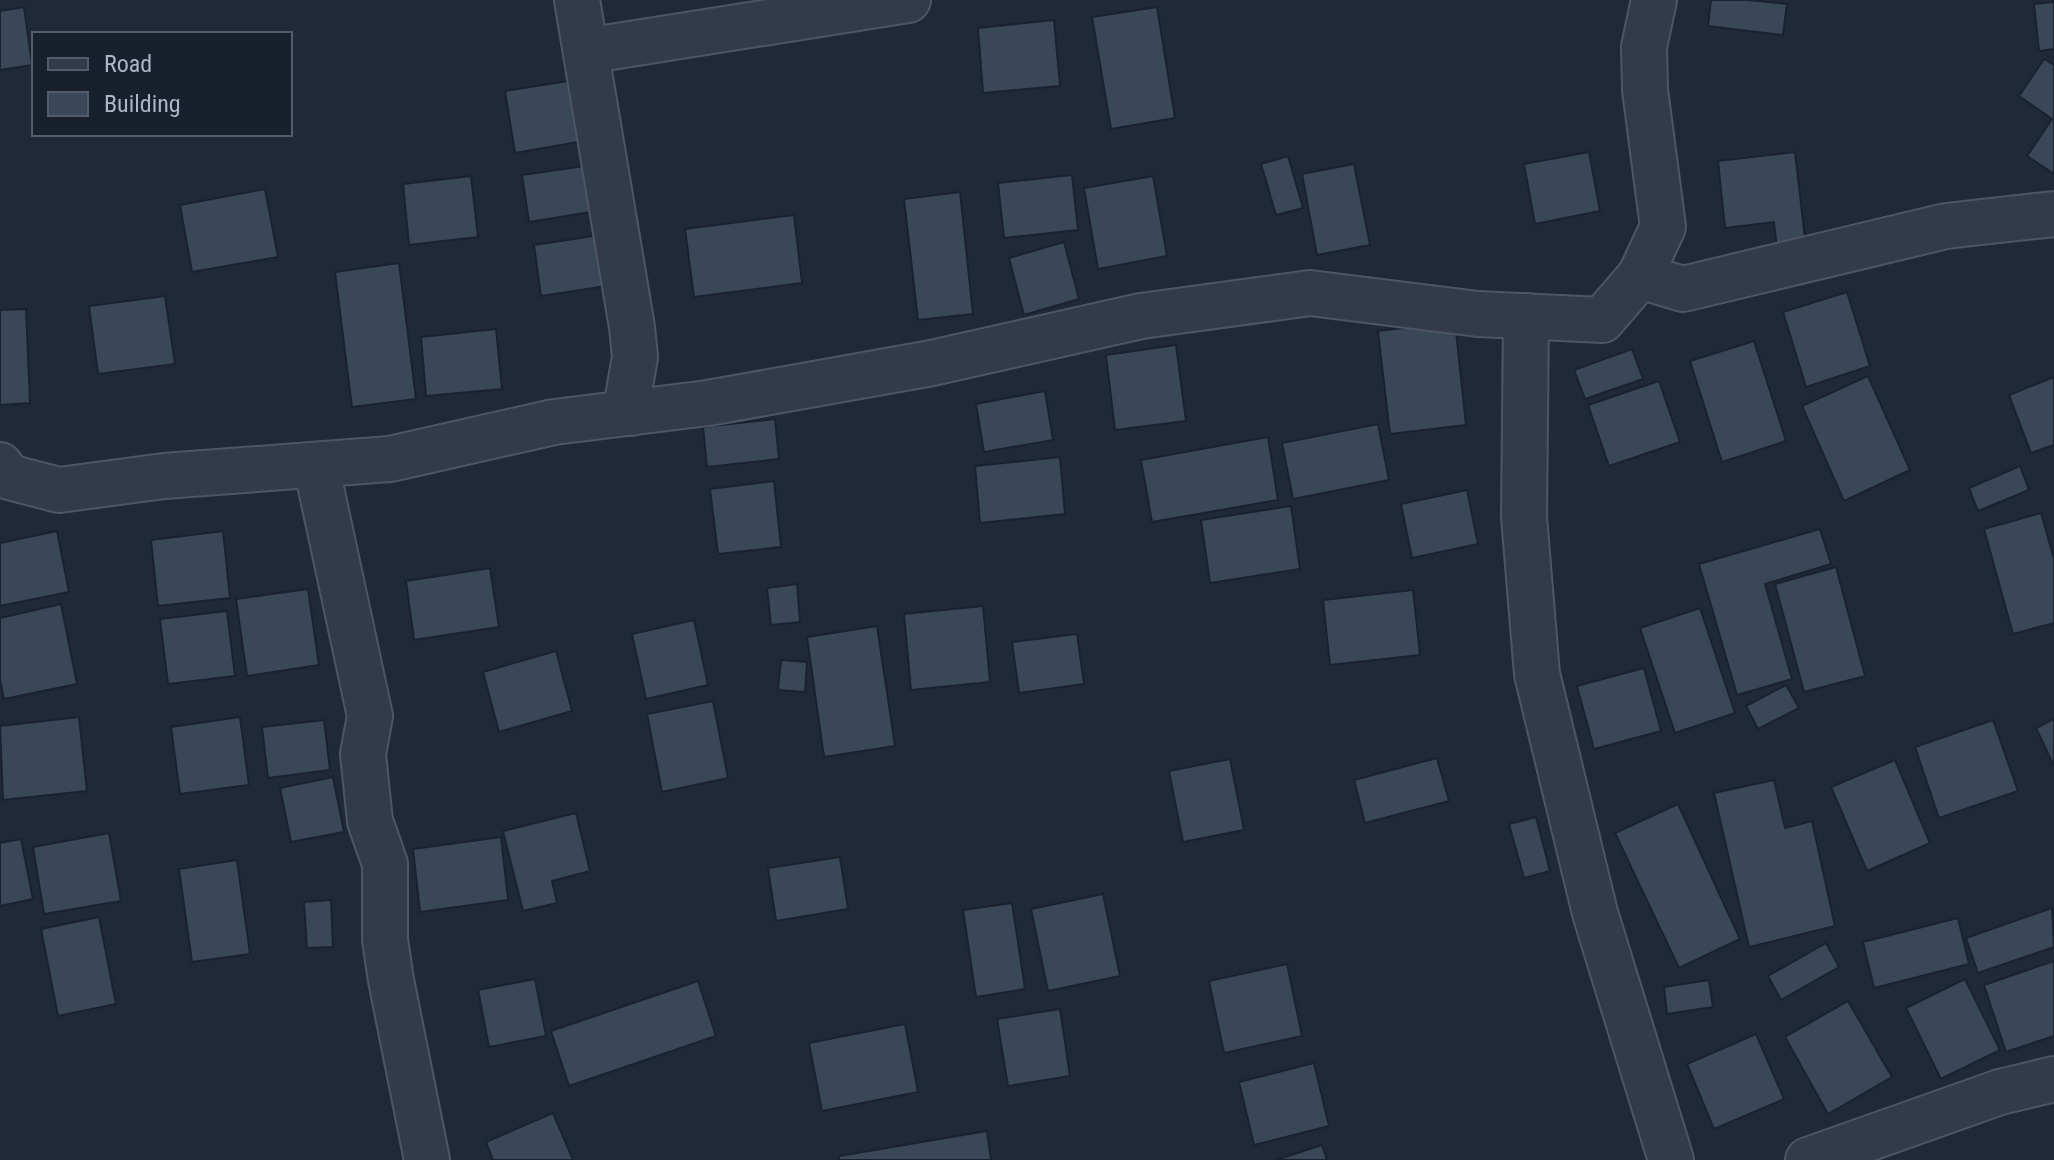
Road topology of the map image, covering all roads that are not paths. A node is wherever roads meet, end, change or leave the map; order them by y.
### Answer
1 (577, 0) edge
2 (908, 0) edge
3 (1654, 0) edge
4 (586, 51) junction
5 (2054, 214) edge
6 (1640, 276) junction
7 (1526, 316) junction
8 (631, 413) junction
9 (0, 465) edge
10 (316, 465) junction
11 (2054, 1079) edge
12 (427, 1160) edge
13 (1671, 1160) edge
14 (1808, 1160) edge

1 - 4 street
2 - 4 street
3 - 6 street
4 - 8 street
5 - 6 street
6 - 7 street
7 - 8 street
7 - 13 street
8 - 10 street
9 - 10 street
10 - 12 street
11 - 14 street

